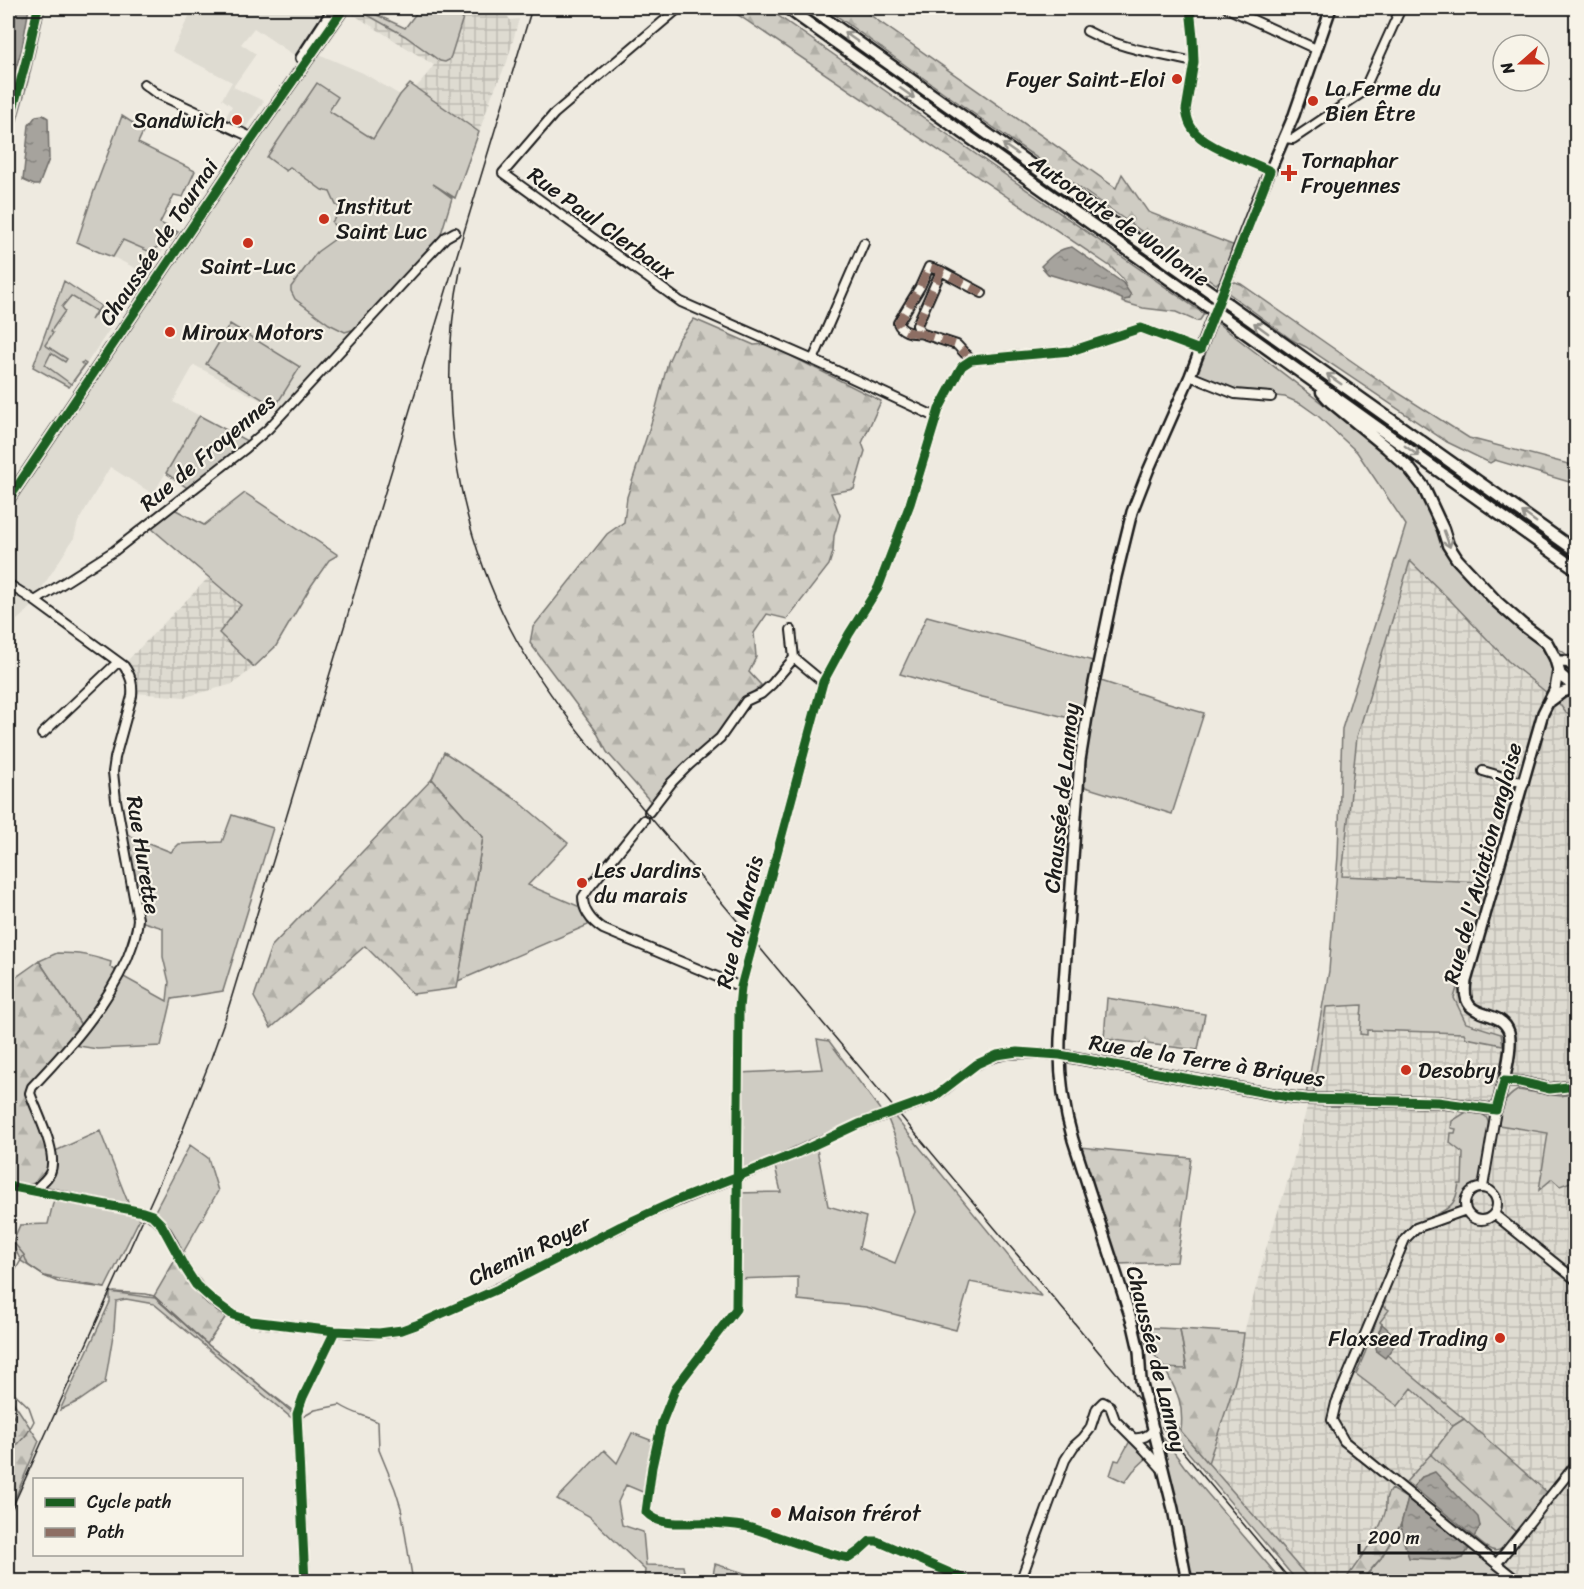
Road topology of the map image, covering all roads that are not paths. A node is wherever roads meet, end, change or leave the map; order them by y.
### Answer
1 (334, 8) edge
2 (344, 8) edge
3 (680, 8) edge
4 (787, 8) edge
5 (810, 8) edge
6 (1190, 8) edge
7 (1227, 8) edge
8 (1331, 8) edge
9 (1401, 8) edge
10 (1087, 30) dead end
11 (1316, 49) junction
12 (1194, 62) junction
13 (144, 84) dead end
14 (250, 136) junction
15 (1284, 138) junction
16 (1270, 171) junction
17 (455, 232) dead end
18 (864, 243) dead end
19 (941, 271) junction
20 (982, 292) dead end
21 (920, 333) junction
22 (1200, 350) junction
23 (813, 360) junction
24 (971, 360) junction
25 (1190, 376) junction
26 (1312, 380) junction
27 (1271, 397) dead end
28 (936, 417) junction
29 (1422, 441) junction
30 (1442, 447) dead end
31 (8, 491) edge
32 (8, 500) edge
33 (1576, 551) edge
34 (1576, 569) edge
35 (8, 584) edge
36 (35, 601) junction
37 (791, 630) dead end
38 (794, 658) junction
39 (118, 662) junction
40 (1557, 666) junction
41 (1576, 668) edge
42 (823, 682) junction
43 (1576, 688) edge
44 (1547, 705) junction
45 (42, 734) dead end
46 (1483, 771) dead end
47 (1524, 783) junction
48 (649, 812) dead end
49 (644, 820) dead end
50 (741, 987) junction
51 (1060, 1055) junction
52 (1504, 1081) junction
53 (1576, 1086) edge
54 (1496, 1110) junction
55 (737, 1177) junction
56 (8, 1186) edge
57 (1483, 1187) junction
58 (35, 1191) junction
59 (1466, 1210) junction
60 (1494, 1214) junction
61 (1576, 1280) edge
62 (335, 1331) junction
63 (1154, 1429) junction
64 (1133, 1438) junction
65 (1576, 1464) edge
66 (1165, 1474) junction
67 (1497, 1563) junction
68 (305, 1581) edge
69 (971, 1581) edge
70 (1020, 1581) edge
71 (1186, 1581) edge
72 (1519, 1581) edge

1 - 14 main road, Chaussée de Tournai
2 - 14 main road, Chaussée de Tournai
3 - 23 street, Rue Paul Clerbaux
4 -> 26 highway, Autoroute de Wallonie, bridge
29 -> 5 highway, Autoroute de Wallonie, bridge
6 - 12 street
7 - 11 street
8 - 11 main road, Chaussée de Lannoy
9 - 15 street
10 - 12 street
11 - 15 main road, Chaussée de Lannoy
12 - 16 street
13 - 14 street
14 - 31 main road, Chaussée de Tournai
14 - 32 main road, Chaussée de Tournai
15 - 16 main road, Chaussée de Lannoy
16 - 22 main road, Chaussée de Lannoy
17 - 36 street, Rue de Froyennes
18 - 23 street
19 - 20 street
19 - 21 street
19 - 21 street
21 - 24 street
22 - 24 street
22 - 25 main road, Chaussée de Lannoy
23 - 28 street, Rue Paul Clerbaux
24 - 28 street, Rue du Marais
25 - 27 street
25 - 51 main road, Chaussée de Lannoy
26 -> 34 highway, Autoroute de Wallonie
26 -> 40 highway
28 - 42 street, Rue du Marais
29 - 30 highway
33 -> 29 highway, Autoroute de Wallonie
35 - 36 street
36 - 39 street, Rue Hurette
37 - 38 street
38 - 42 street
38 - 48 street
39 - 45 street
39 - 58 street, Rue Hurette
40 - 41 highway
40 - 43 highway
40 - 44 main road, Rue de l'Aviation anglaise
42 - 50 street, Rue du Marais
43 - 44 main road
44 - 47 main road, Rue de l'Aviation anglaise
46 - 47 street
47 - 52 main road, Rue de l'Aviation anglaise
49 - 50 street
50 - 55 street, Rue du Marais
51 - 54 main road, Rue de la Terre à Briques
51 - 55 street, Chemin Royer
51 - 63 main road, Chaussée de Lannoy
52 - 53 main road
52 - 54 main road
54 - 57 street
55 - 62 street, Chemin Royer
55 - 69 street, Rue du Marais
56 - 58 street, Chemin Royer
57 - 59 street
57 - 60 street
58 - 62 street, Chemin Royer
59 - 60 street
59 - 67 street
60 - 61 street
62 - 68 street
63 - 64 street
63 - 66 main road, Chaussée de Lannoy
64 - 66 street
64 - 70 street
65 - 67 street
66 - 71 main road, Chaussée de Lannoy
67 - 72 street

